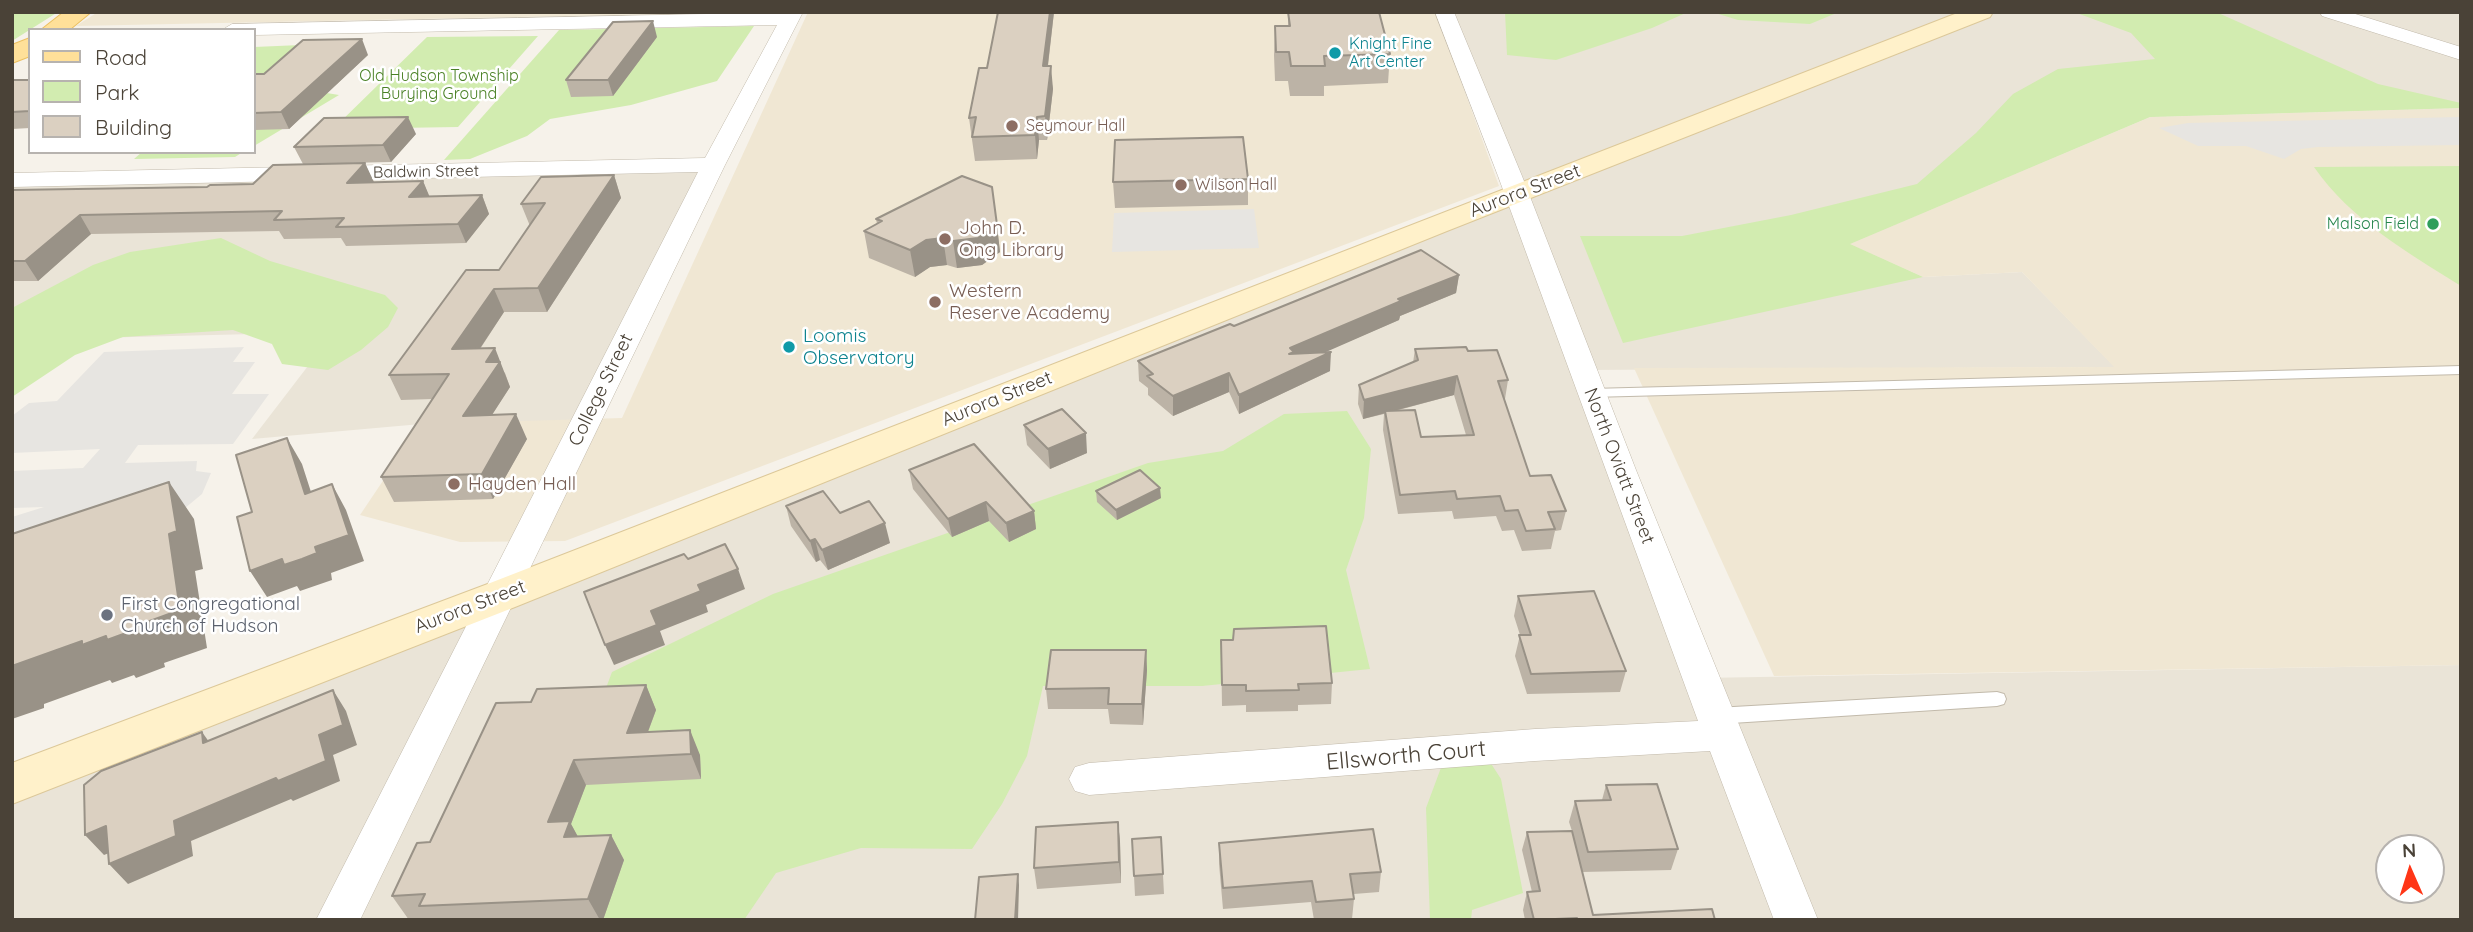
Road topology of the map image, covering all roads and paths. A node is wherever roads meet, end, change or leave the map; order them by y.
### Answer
1 (80, 12) edge
2 (1444, 12) edge
3 (1982, 12) edge
4 (2329, 12) edge
5 (792, 16) edge
6 (56, 28) edge
7 (256, 29) edge
8 (28, 46) edge
9 (2461, 54) edge
10 (12, 56) edge
11 (713, 165) junction
12 (12, 180) edge
13 (1518, 195) junction
14 (2461, 370) edge
15 (1591, 393) junction
16 (500, 596) junction
17 (1997, 699) dead end
18 (1720, 725) junction
19 (1089, 779) dead end
20 (12, 784) edge
21 (338, 920) edge
22 (1796, 920) edge

1 - 6 main road
2 - 13 street, North Oviatt Street
3 - 13 street, Aurora Street
4 - 9 street
5 - 7 street
5 - 11 street, College Street
8 - 10 main road
11 - 12 street, Baldwin Street
11 - 16 street, College Street
13 - 15 street, North Oviatt Street
13 - 16 street, Aurora Street
14 - 15 lane
15 - 18 street, North Oviatt Street
16 - 20 street, Aurora Street
16 - 21 street, College Street
17 - 18 lane
18 - 19 street, Ellsworth Court
18 - 22 street, North Oviatt Street

